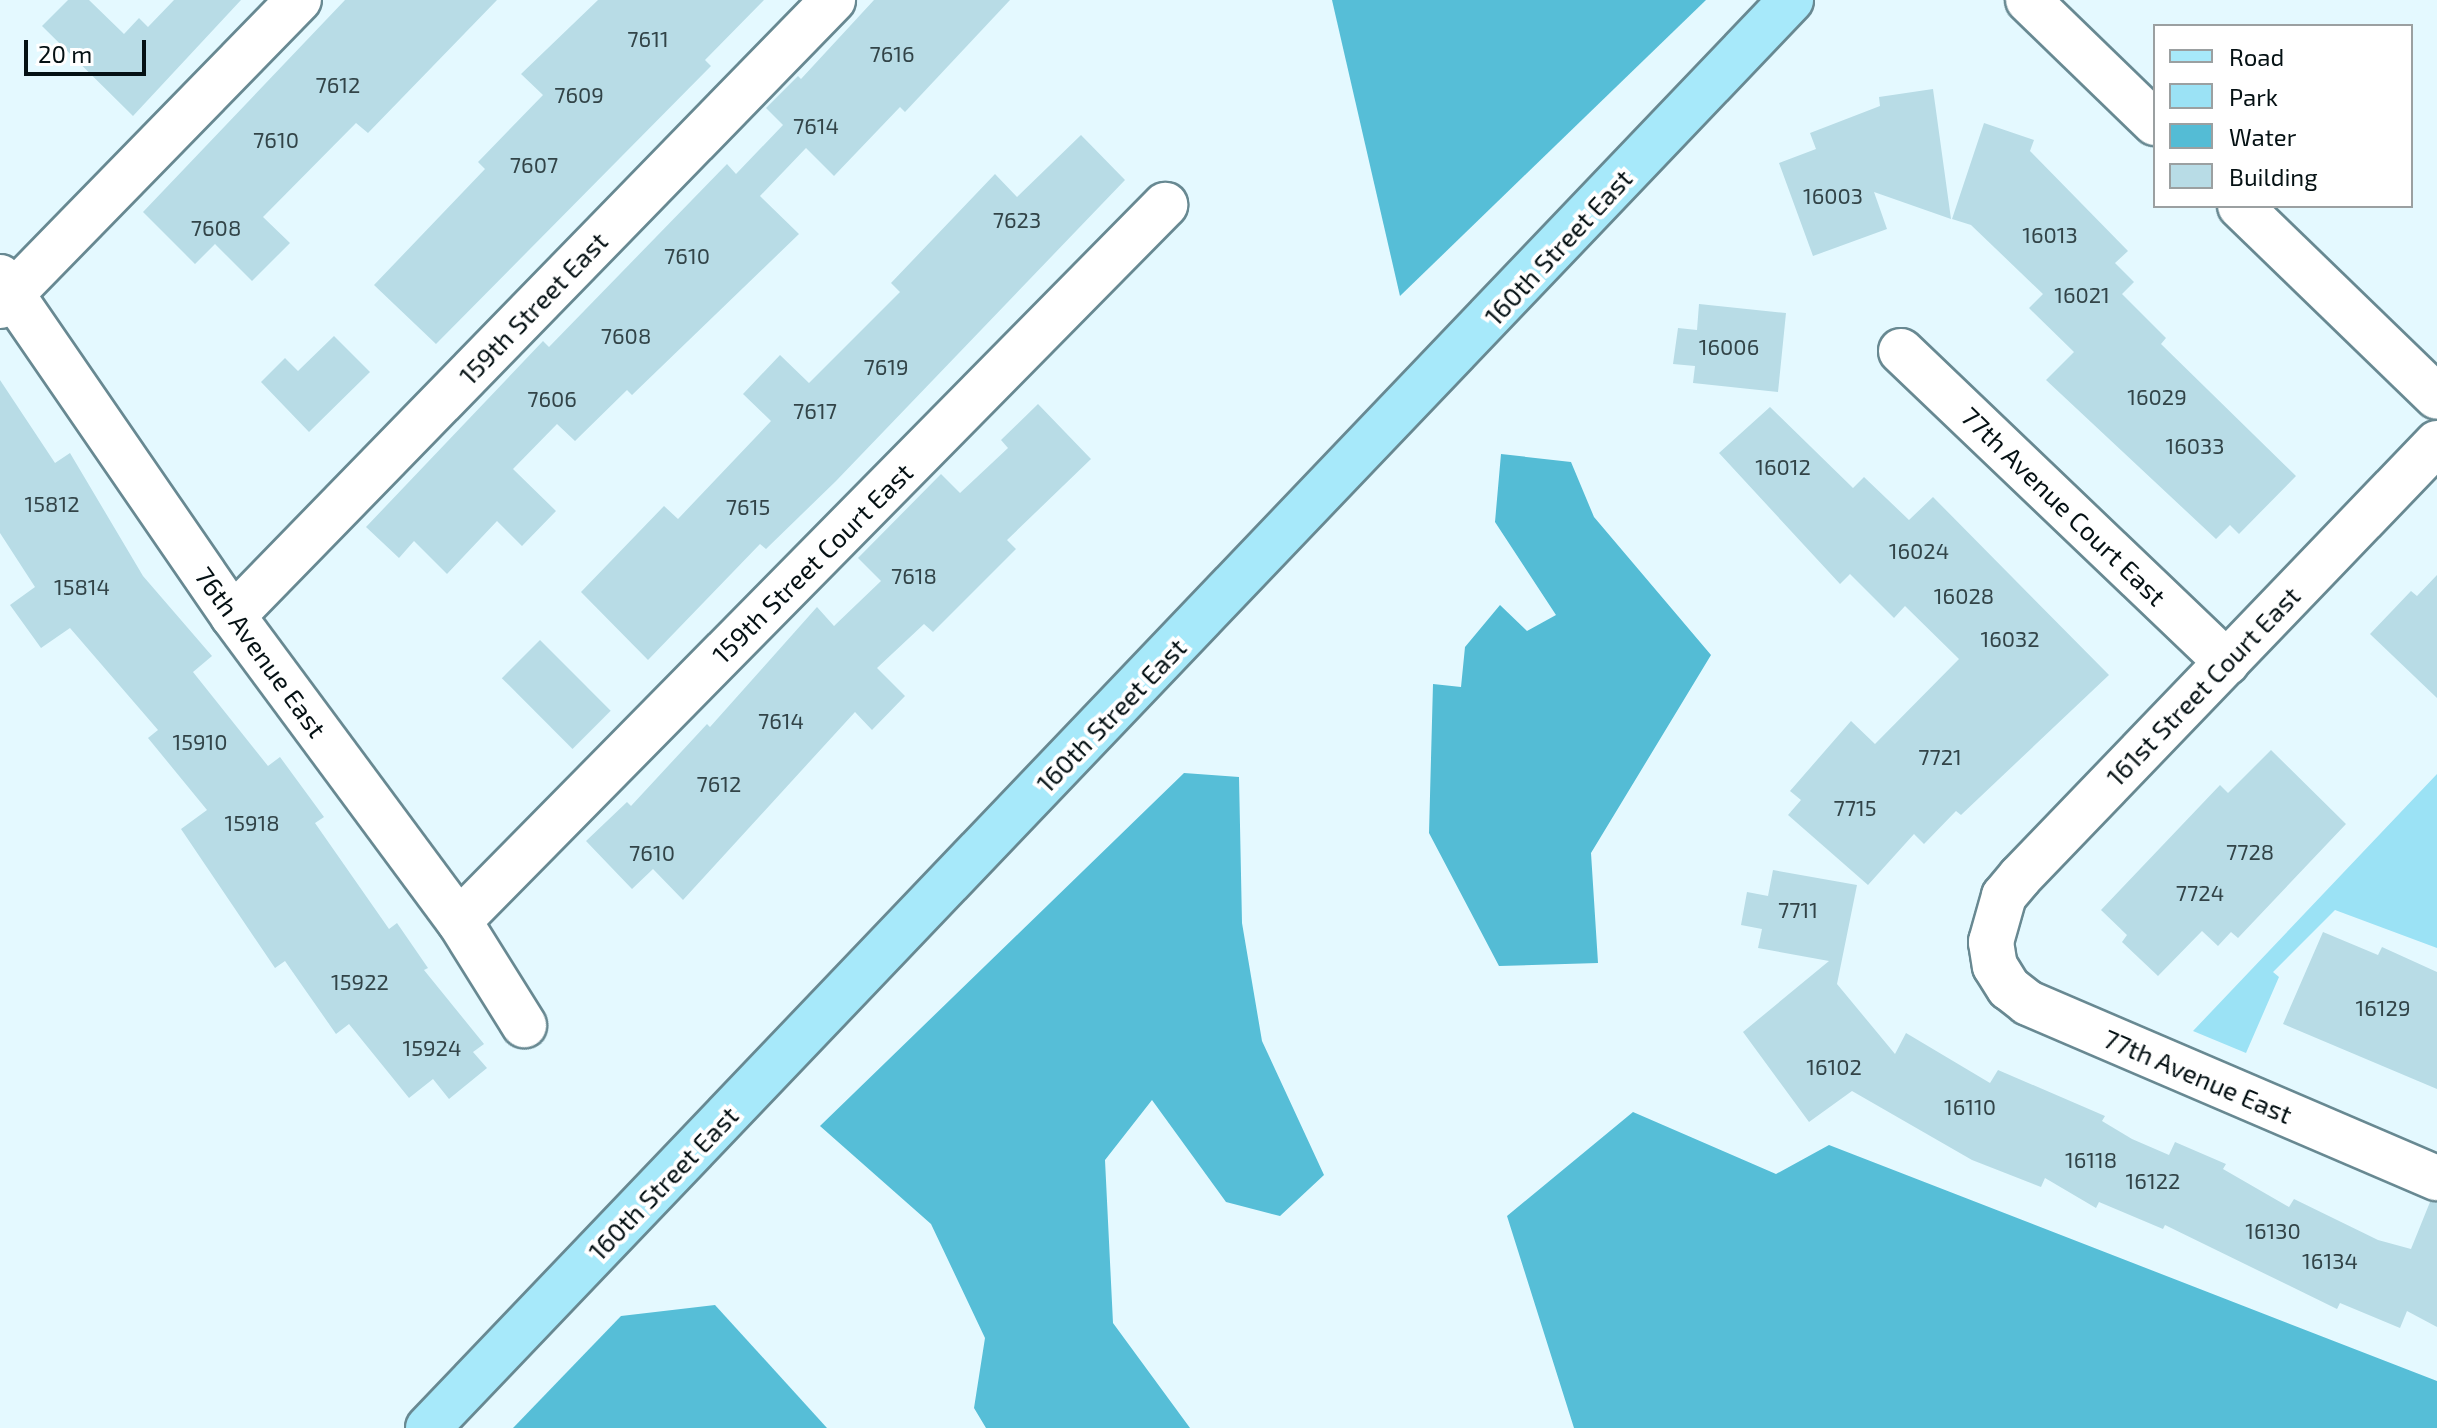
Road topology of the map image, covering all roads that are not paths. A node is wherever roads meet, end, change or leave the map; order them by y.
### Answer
1 (299, 0) edge
2 (833, 0) edge
3 (1791, 0) edge
4 (2028, 0) edge
5 (2153, 121) edge
6 (1165, 205) dead end
7 (2242, 208) edge
8 (4, 292) edge
9 (1901, 351) dead end
10 (2437, 397) edge
11 (2437, 443) edge
12 (233, 616) junction
13 (2227, 662) junction
14 (459, 921) junction
15 (1991, 942) joint
16 (524, 1025) dead end
17 (2437, 1178) edge
18 (428, 1428) edge

1 - 8 street
2 - 12 street, 159th Street East
3 - 18 main road, 160th Street East
4 - 5 street
6 - 14 street, 159th Street Court East
7 - 10 street
8 - 12 street, 76th Avenue East
9 - 13 street, 77th Avenue Court East
11 - 13 street, 161st Street Court East
12 - 14 street, 76th Avenue East
13 - 15 street, 161st Street Court East
14 - 16 street, 76th Avenue East
15 - 17 street, 77th Avenue East

